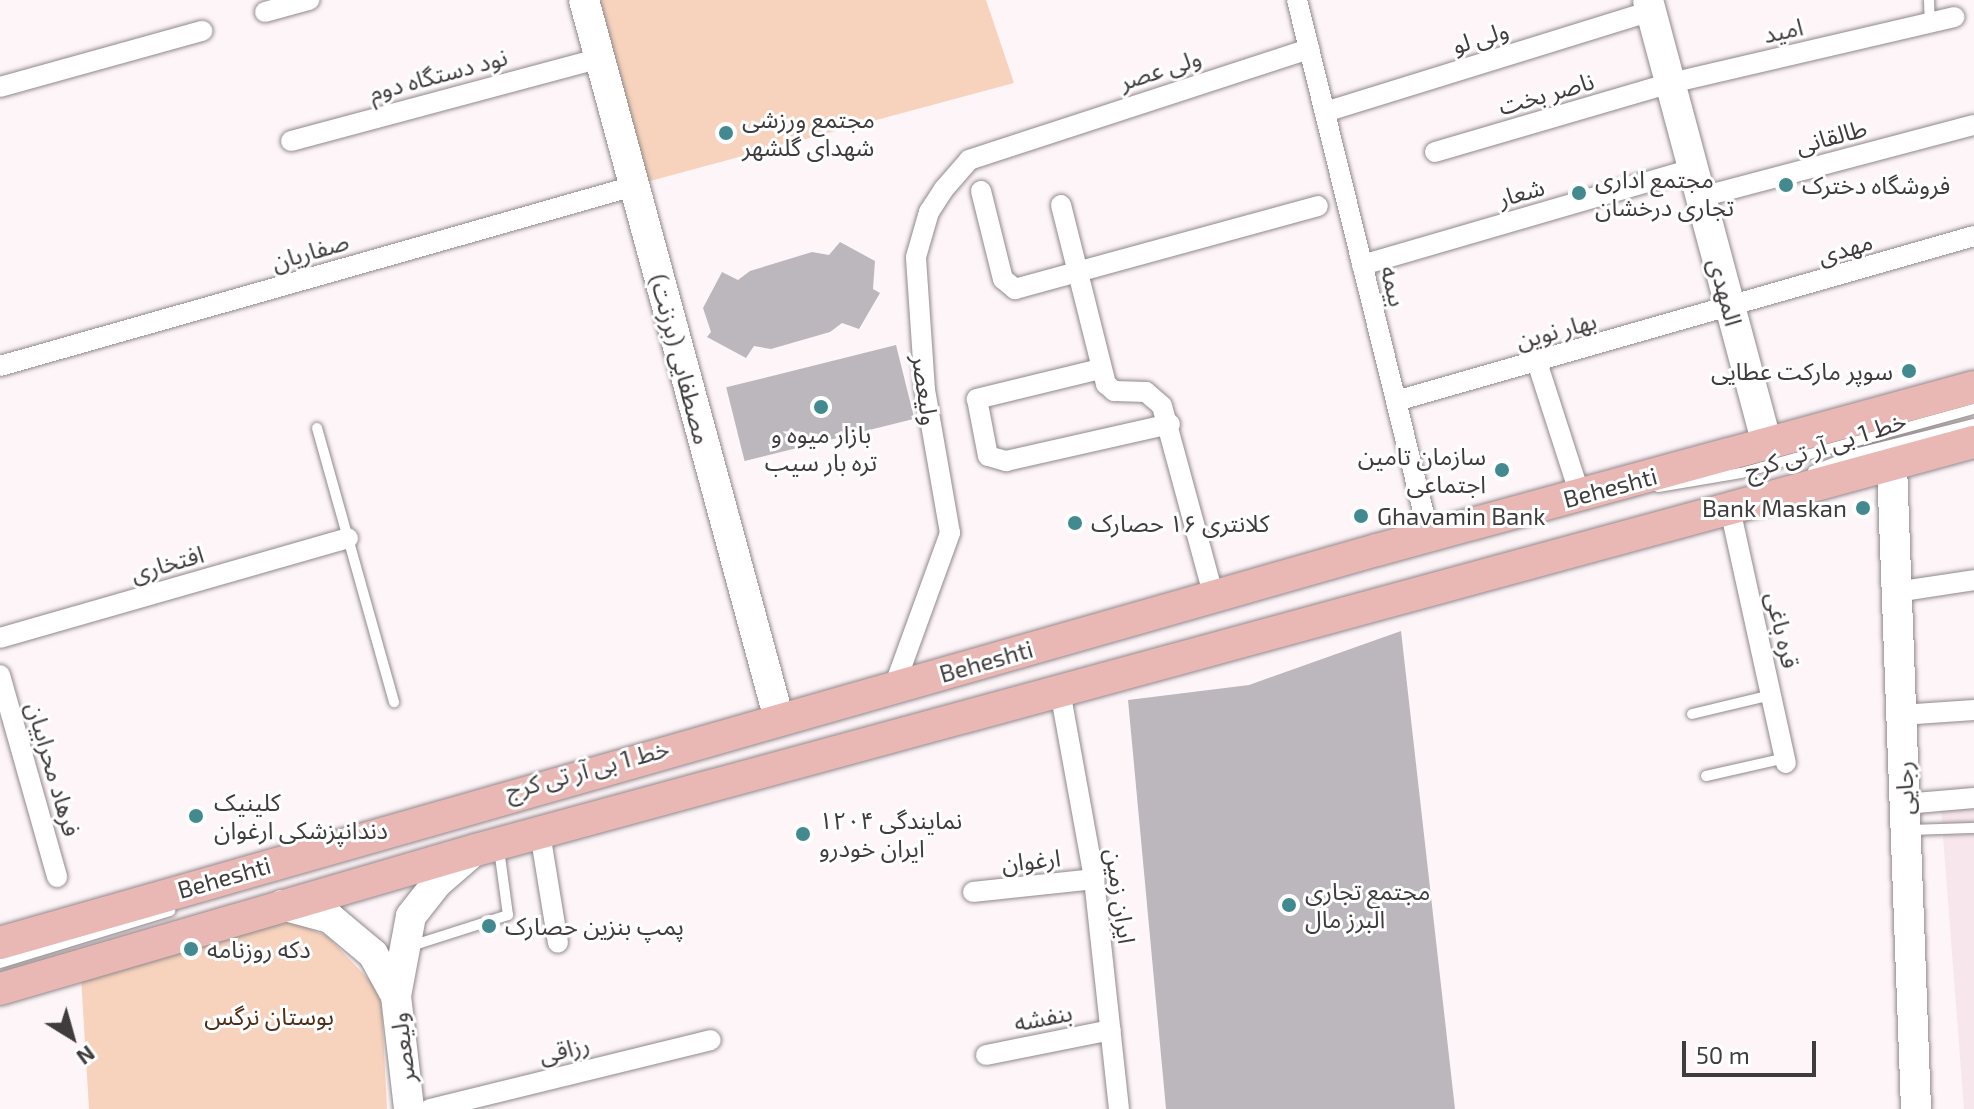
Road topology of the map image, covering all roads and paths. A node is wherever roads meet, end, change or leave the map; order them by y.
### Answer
1 (309, 0) edge
2 (584, 0) edge
3 (1297, 0) edge
4 (1929, 0) edge
5 (1650, 6) edge
6 (265, 12) dead end
7 (1954, 17) dead end
8 (1930, 23) junction
9 (202, 31) dead end
10 (1309, 49) junction
11 (600, 58) junction
12 (1671, 83) junction
13 (0, 87) edge
14 (1325, 112) junction
15 (1974, 125) edge
16 (1028, 139) joint
17 (291, 141) dead end
18 (1435, 152) dead end
19 (1697, 183) junction
20 (634, 186) junction
21 (981, 191) dead end
22 (1061, 205) dead end
23 (1318, 206) dead end
24 (1974, 236) edge
25 (1362, 265) junction
26 (1077, 272) junction
27 (1731, 309) junction
28 (1537, 362) junction
29 (0, 366) edge
30 (1100, 369) junction
31 (1974, 387) edge
32 (1396, 401) junction
33 (1974, 409) edge
34 (1170, 424) junction
35 (1974, 424) edge
36 (317, 428) dead end
37 (1974, 442) edge
38 (1767, 444) junction
39 (1892, 466) junction
40 (1588, 493) junction
41 (1730, 509) junction
42 (1464, 526) junction
43 (1429, 535) junction
44 (348, 538) junction
45 (1600, 545) junction
46 (1377, 550) junction
47 (1474, 578) junction
48 (1974, 580) edge
49 (1896, 592) junction
50 (1214, 597) junction
51 (1394, 600) junction
52 (1182, 605) junction
53 (0, 638) edge
54 (1088, 648) dead end
55 (0, 675) edge
56 (1054, 683) junction
57 (894, 687) junction
58 (1771, 695) junction
59 (394, 702) dead end
60 (1974, 710) edge
61 (1692, 714) dead end
62 (1901, 715) junction
63 (779, 719) junction
64 (1786, 760) joint
65 (643, 774) dead end
66 (1706, 776) dead end
67 (1974, 798) edge
68 (1905, 817) junction
69 (1974, 828) edge
70 (540, 833) junction
71 (487, 847) junction
72 (57, 877) dead end
73 (1094, 879) junction
74 (973, 892) dead end
75 (219, 895) dead end
76 (282, 905) junction
77 (178, 908) dead end
78 (0, 943) edge
79 (558, 943) dead end
80 (402, 950) junction
81 (0, 963) edge
82 (0, 975) edge
83 (0, 989) edge
84 (396, 996) junction
85 (1111, 1030) junction
86 (711, 1040) dead end
87 (986, 1055) dead end
88 (409, 1109) edge
89 (430, 1109) edge
90 (1119, 1109) edge
91 (1916, 1109) edge

1 - 6 street
2 - 11 street, مصطفایی (برزنت)
3 - 10 street, بیمه
4 - 8 lane
5 - 12 street, المهدی
5 - 14 street, ولی لو
7 - 8 street, امید
8 - 12 street, امید
9 - 13 street
10 - 14 street, بیمه
10 - 16 street, ولی عصر
11 - 17 street, نود دستگاه دوم
11 - 20 street, مصطفایی (برزنت)
12 - 18 street, ناصر بخت
12 - 19 street, المهدی
14 - 25 street, بیمه
15 - 19 street, طالقانی
16 - 57 street, ولیعصر
19 - 25 street, شعار
19 - 27 street, المهدی
20 - 29 street, صفاریان
20 - 63 street, مصطفایی (برزنت)
21 - 26 street
22 - 26 street
23 - 26 street
24 - 27 street, مهدی
25 - 32 street, بیمه
26 - 30 street
27 - 28 street, بهار نوین
27 - 38 street, المهدی
28 - 32 street, بهار نوین
28 - 40 street
30 - 34 street
30 - 34 street
31 - 38 main road, Beheshti
32 - 43 street, بیمه
33 - 40 lane, خط 1 بی آر تی کرج
34 - 50 street
35 - 45 lane, خط 1 بی آر تی کرج
36 - 44 lane
37 - 39 main road, Beheshti
38 - 40 main road, Beheshti
39 - 41 main road, Beheshti
39 - 49 street, رجایی
40 - 42 main road, Beheshti
41 - 45 main road, Beheshti
41 - 58 street, قره باغی
42 - 43 main road, Beheshti
42 - 47 main road
43 - 46 main road, Beheshti
44 - 53 street, افتخاری
44 - 59 lane
45 - 47 main road, Beheshti
46 - 50 main road, Beheshti
46 - 51 main road
47 - 51 main road, Beheshti
48 - 49 street
49 - 62 street, رجایی
50 - 52 main road, Beheshti
51 - 56 main road, Beheshti
52 - 54 lane
52 - 57 main road, Beheshti
55 - 72 street, فرهاد محرابیان
56 - 70 main road, Beheshti
56 - 73 street, ایران زمین
56 - 82 lane, خط 1 بی آر تی کرج
57 - 63 main road, Beheshti
58 - 61 lane
58 - 64 street, قره باغی
60 - 62 street
62 - 68 street, رجایی
63 - 78 main road, Beheshti
64 - 66 lane
65 - 75 lane, خط 1 بی آر تی کرج
67 - 68 street
68 - 69 lane
68 - 91 street, رجایی
70 - 71 main road, Beheshti
70 - 79 street
71 - 76 main road, Beheshti
71 - 80 street
71 - 80 lane
73 - 74 street, ارغوان
73 - 85 street, ایران زمین
76 - 83 main road, Beheshti
76 - 84 street, ولیعصر
77 - 81 lane
80 - 84 street
84 - 88 street, ولیعصر
85 - 87 street, بنفشه
85 - 90 street, ایران زمین
86 - 89 street, رزاقی

